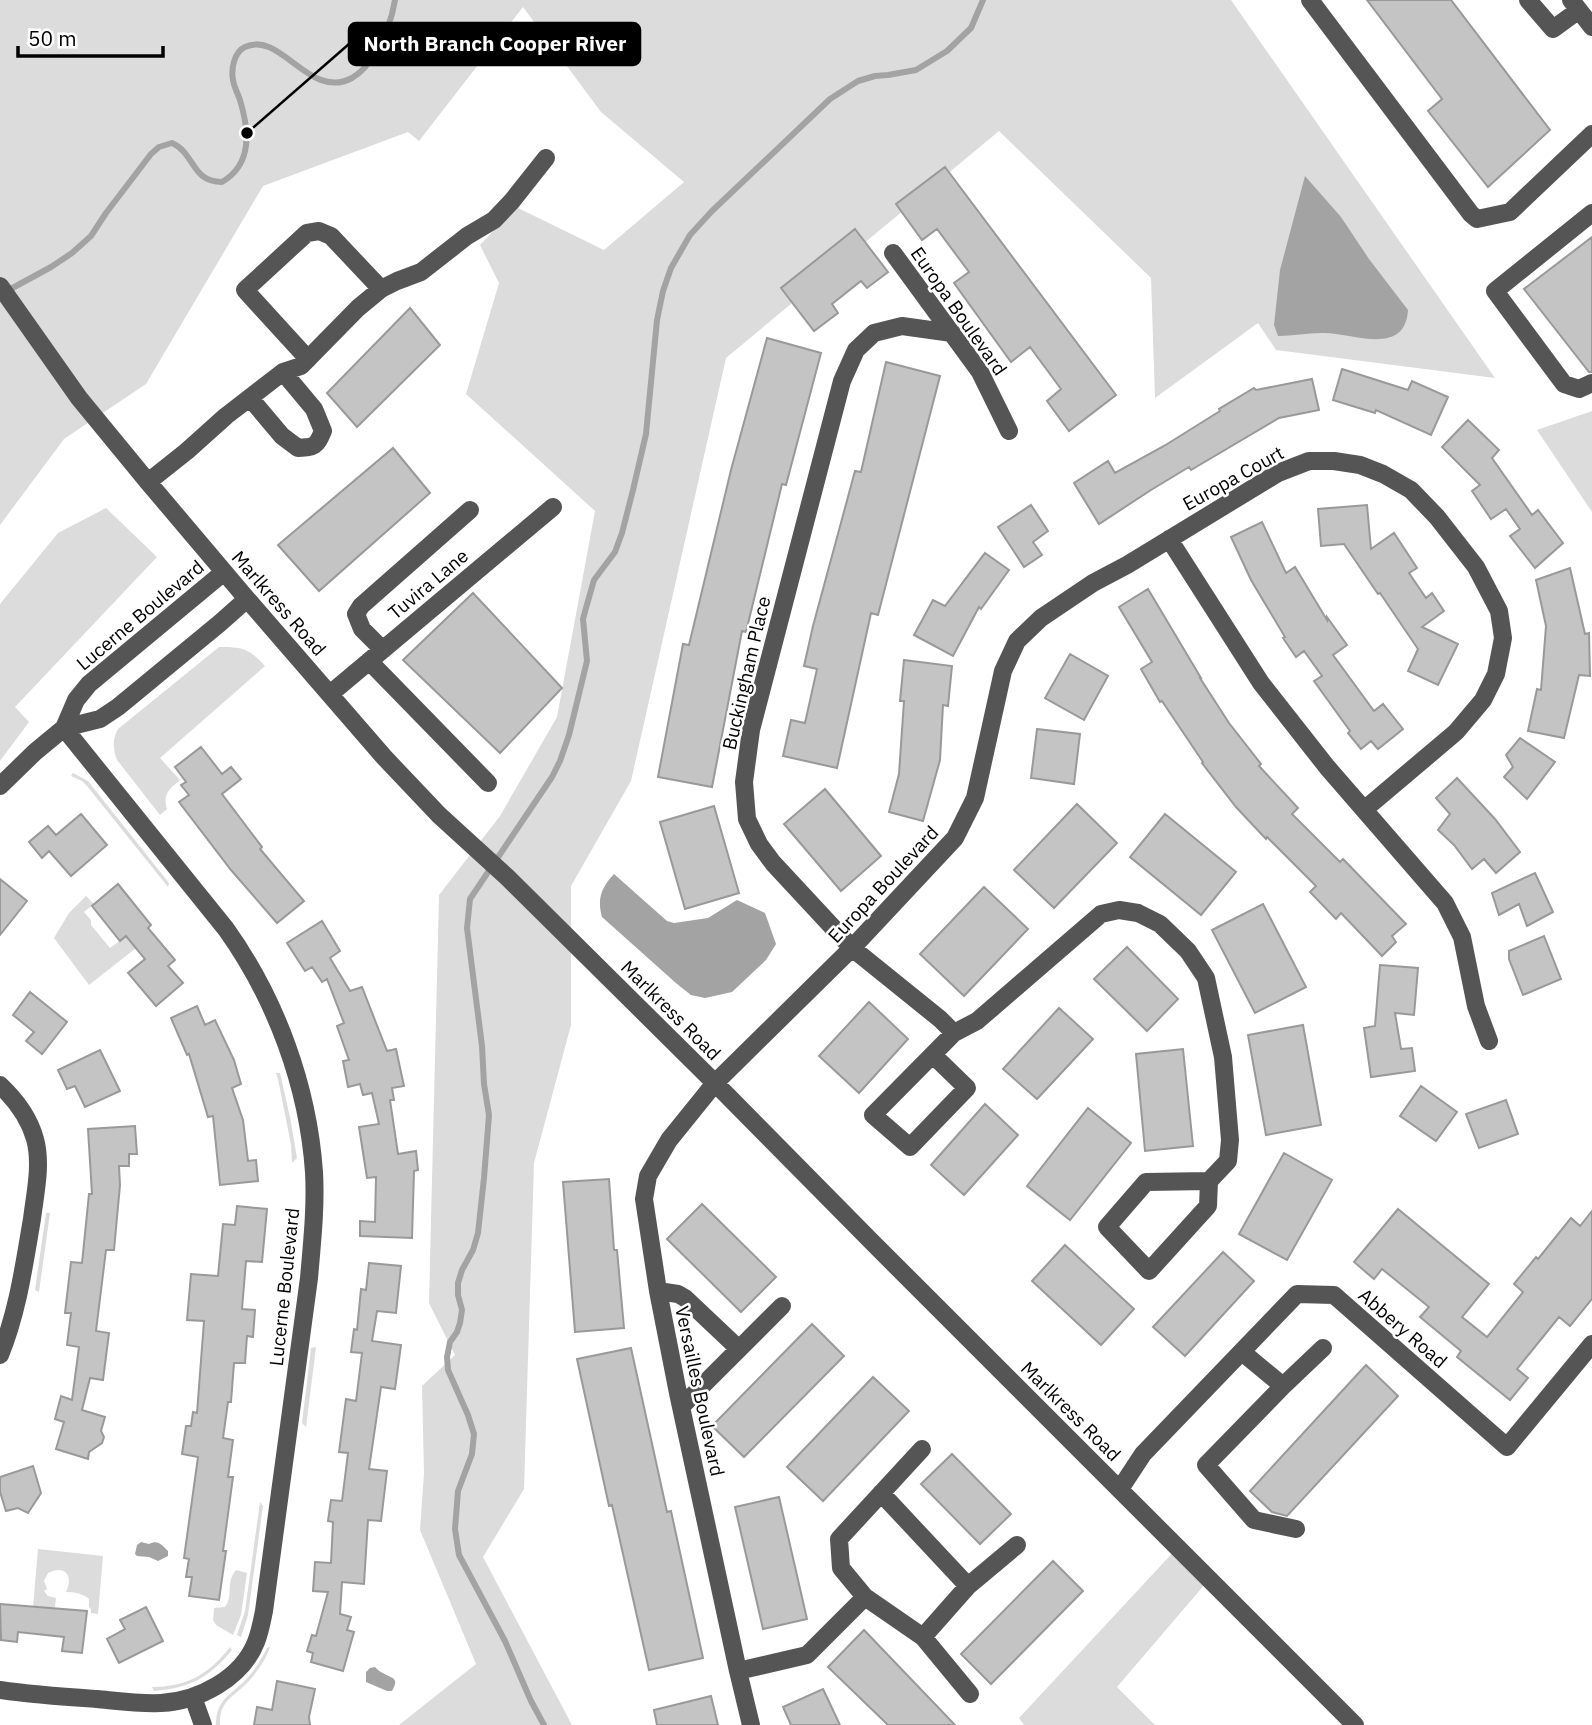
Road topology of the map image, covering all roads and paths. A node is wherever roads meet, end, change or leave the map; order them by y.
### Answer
1 (1310, 0) edge
2 (1528, 0) edge
3 (1575, 5) edge
4 (1592, 27) edge
5 (1592, 134) edge
6 (545, 158) dead end
7 (1592, 213) edge
8 (893, 253) dead end
9 (0, 286) edge
10 (381, 289) junction
11 (951, 333) junction
12 (308, 359) junction
13 (284, 372) junction
14 (1592, 383) edge
15 (250, 398) junction
16 (1009, 431) dead end
17 (148, 482) junction
18 (553, 507) dead end
19 (470, 510) dead end
20 (1169, 539) junction
21 (224, 572) junction
22 (1093, 583) joint
23 (247, 599) junction
24 (376, 655) junction
25 (330, 694) junction
26 (64, 728) junction
27 (488, 783) dead end
28 (0, 786) edge
29 (1364, 809) junction
30 (852, 948) junction
31 (954, 1033) junction
32 (1489, 1041) dead end
33 (933, 1055) junction
34 (715, 1083) junction
35 (0, 1085) edge
36 (1209, 1181) junction
37 (658, 1291) junction
38 (782, 1306) dead end
39 (1592, 1344) edge
40 (1323, 1348) dead end
41 (739, 1349) junction
42 (1242, 1352) junction
43 (0, 1355) edge
44 (1283, 1386) junction
45 (681, 1407) junction
46 (922, 1449) dead end
47 (1120, 1489) junction
48 (881, 1493) junction
49 (1296, 1529) dead end
50 (1017, 1545) dead end
51 (968, 1586) junction
52 (865, 1597) junction
53 (923, 1637) junction
54 (738, 1671) junction
55 (0, 1690) edge
56 (970, 1694) dead end
57 (193, 1697) junction
58 (203, 1725) edge
59 (751, 1725) edge
60 (1355, 1725) edge

1 - 5 street
2 - 3 street
3 - 4 street
6 - 10 street
7 - 14 street
8 - 11 street, Europa Boulevard
9 - 17 street, Marlkress Road
10 - 12 street
10 - 12 street
11 - 16 street, Europa Boulevard
11 - 30 street, Buckingham Place
12 - 13 street
13 - 15 street
13 - 15 street
15 - 17 street
17 - 21 street, Marlkress Road
18 - 24 street, Tuvira Lane
19 - 24 street
20 - 22 street, Europa Court
20 - 29 street
20 - 29 street, Europa Court
21 - 23 street, Marlkress Road
21 - 26 street, Lucerne Boulevard
22 - 30 street, Europa Boulevard
23 - 25 street, Marlkress Road
23 - 26 street, Lucerne Boulevard
24 - 25 street, Tuvira Lane
24 - 27 street
25 - 34 street, Marlkress Road
26 - 28 street, Lucerne Boulevard
26 - 57 street, Lucerne Boulevard
29 - 32 street
30 - 31 street, Buckingham Place
30 - 34 street, Europa Boulevard
31 - 33 street
31 - 36 street
33 - 33 street
34 - 37 street, Versailles Boulevard
34 - 47 street, Marlkress Road
35 - 43 street
36 - 36 street
37 - 41 street
37 - 45 street, Versailles Boulevard
38 - 41 street
39 - 42 street, Abbery Road
40 - 44 street
41 - 45 street
42 - 44 street
42 - 47 street, Abbery Road
44 - 49 street
45 - 54 street, Versailles Boulevard
46 - 48 street
47 - 60 street, Marlkress Road
48 - 51 street
48 - 52 street
50 - 51 street
51 - 53 street
52 - 53 street
52 - 54 street
53 - 56 street
54 - 59 street, Versailles Boulevard
55 - 57 street, Lucerne Boulevard
57 - 58 street

